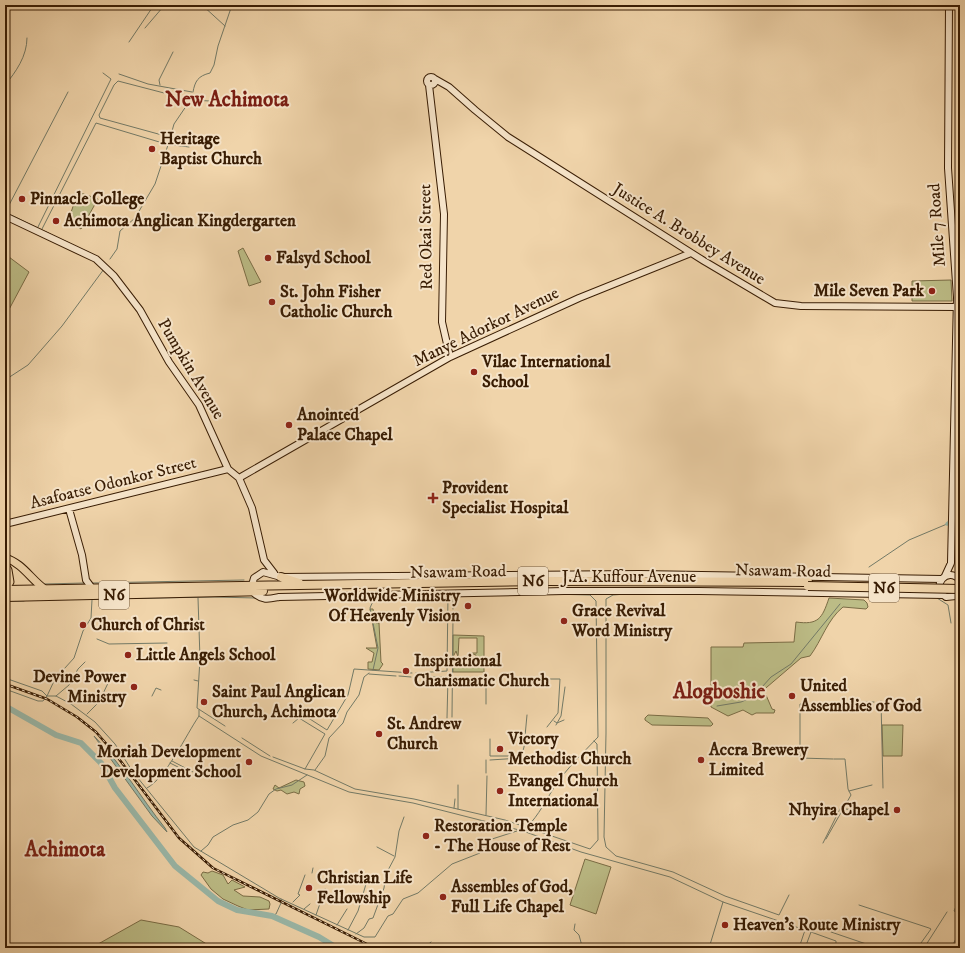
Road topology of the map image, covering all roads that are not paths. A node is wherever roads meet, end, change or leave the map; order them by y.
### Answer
1 (949, 5) edge
2 (433, 83) joint
3 (5, 216) edge
4 (691, 253) junction
5 (956, 307) junction
6 (958, 320) edge
7 (450, 357) junction
8 (228, 469) junction
9 (239, 478) junction
10 (70, 509) junction
11 (5, 524) edge
12 (5, 558) edge
13 (264, 560) junction
14 (951, 562) junction
15 (5, 565) edge
16 (277, 575) junction
17 (85, 576) junction
18 (943, 577) junction
19 (958, 578) edge
20 (808, 584) junction
21 (960, 584) edge
22 (255, 585) junction
23 (307, 586) junction
24 (79, 588) junction
25 (92, 588) junction
26 (5, 589) edge
27 (46, 590) junction
28 (960, 592) edge
29 (944, 595) junction
30 (7, 598) edge

1 - 5 street, Mile 7 Road
2 - 4 street, Justice A. Brobbey Avenue
2 - 7 street, Red Okai Street
3 - 8 street, Pumpkin Avenue
4 - 5 street, Justice A. Brobbey Avenue
4 - 7 street, Manye Adorkor Avenue
5 - 6 street, Mile 7 Road
6 - 14 street, Mile 7 Road
7 - 9 street, Manye Adorkor Avenue
8 - 9 street, Pumpkin Avenue
8 - 10 street, Asafoatse Odonkor Street
9 - 13 street
10 - 11 street, Asafoatse Odonkor Street
10 - 17 street
12 - 27 main road
13 - 16 street
13 - 22 street
14 - 18 street
14 - 19 street
15 - 26 main road
16 - 18 street, J.A. Kuffour Avenue
16 - 22 street, J.A. Kuffour Avenue
16 - 23 highway
17 - 24 street
17 - 25 street
18 - 19 street, J.A. Kuffour Avenue
18 - 29 street
20 - 21 highway, Nsawam Road / N6
20 - 22 highway, Nsawam Road / N6
20 - 23 highway, Nsawam Road / N6
20 - 28 highway, Nsawam Road / N6, bridge
22 - 23 highway, Nsawam Road / N6
22 - 25 highway, N6
22 - 29 street, J.A. Kuffour Avenue
22 - 30 highway, N6
24 - 25 highway, N6
24 - 27 highway, N6
26 - 27 highway, N6
28 - 29 street, J.A. Kuffour Avenue

